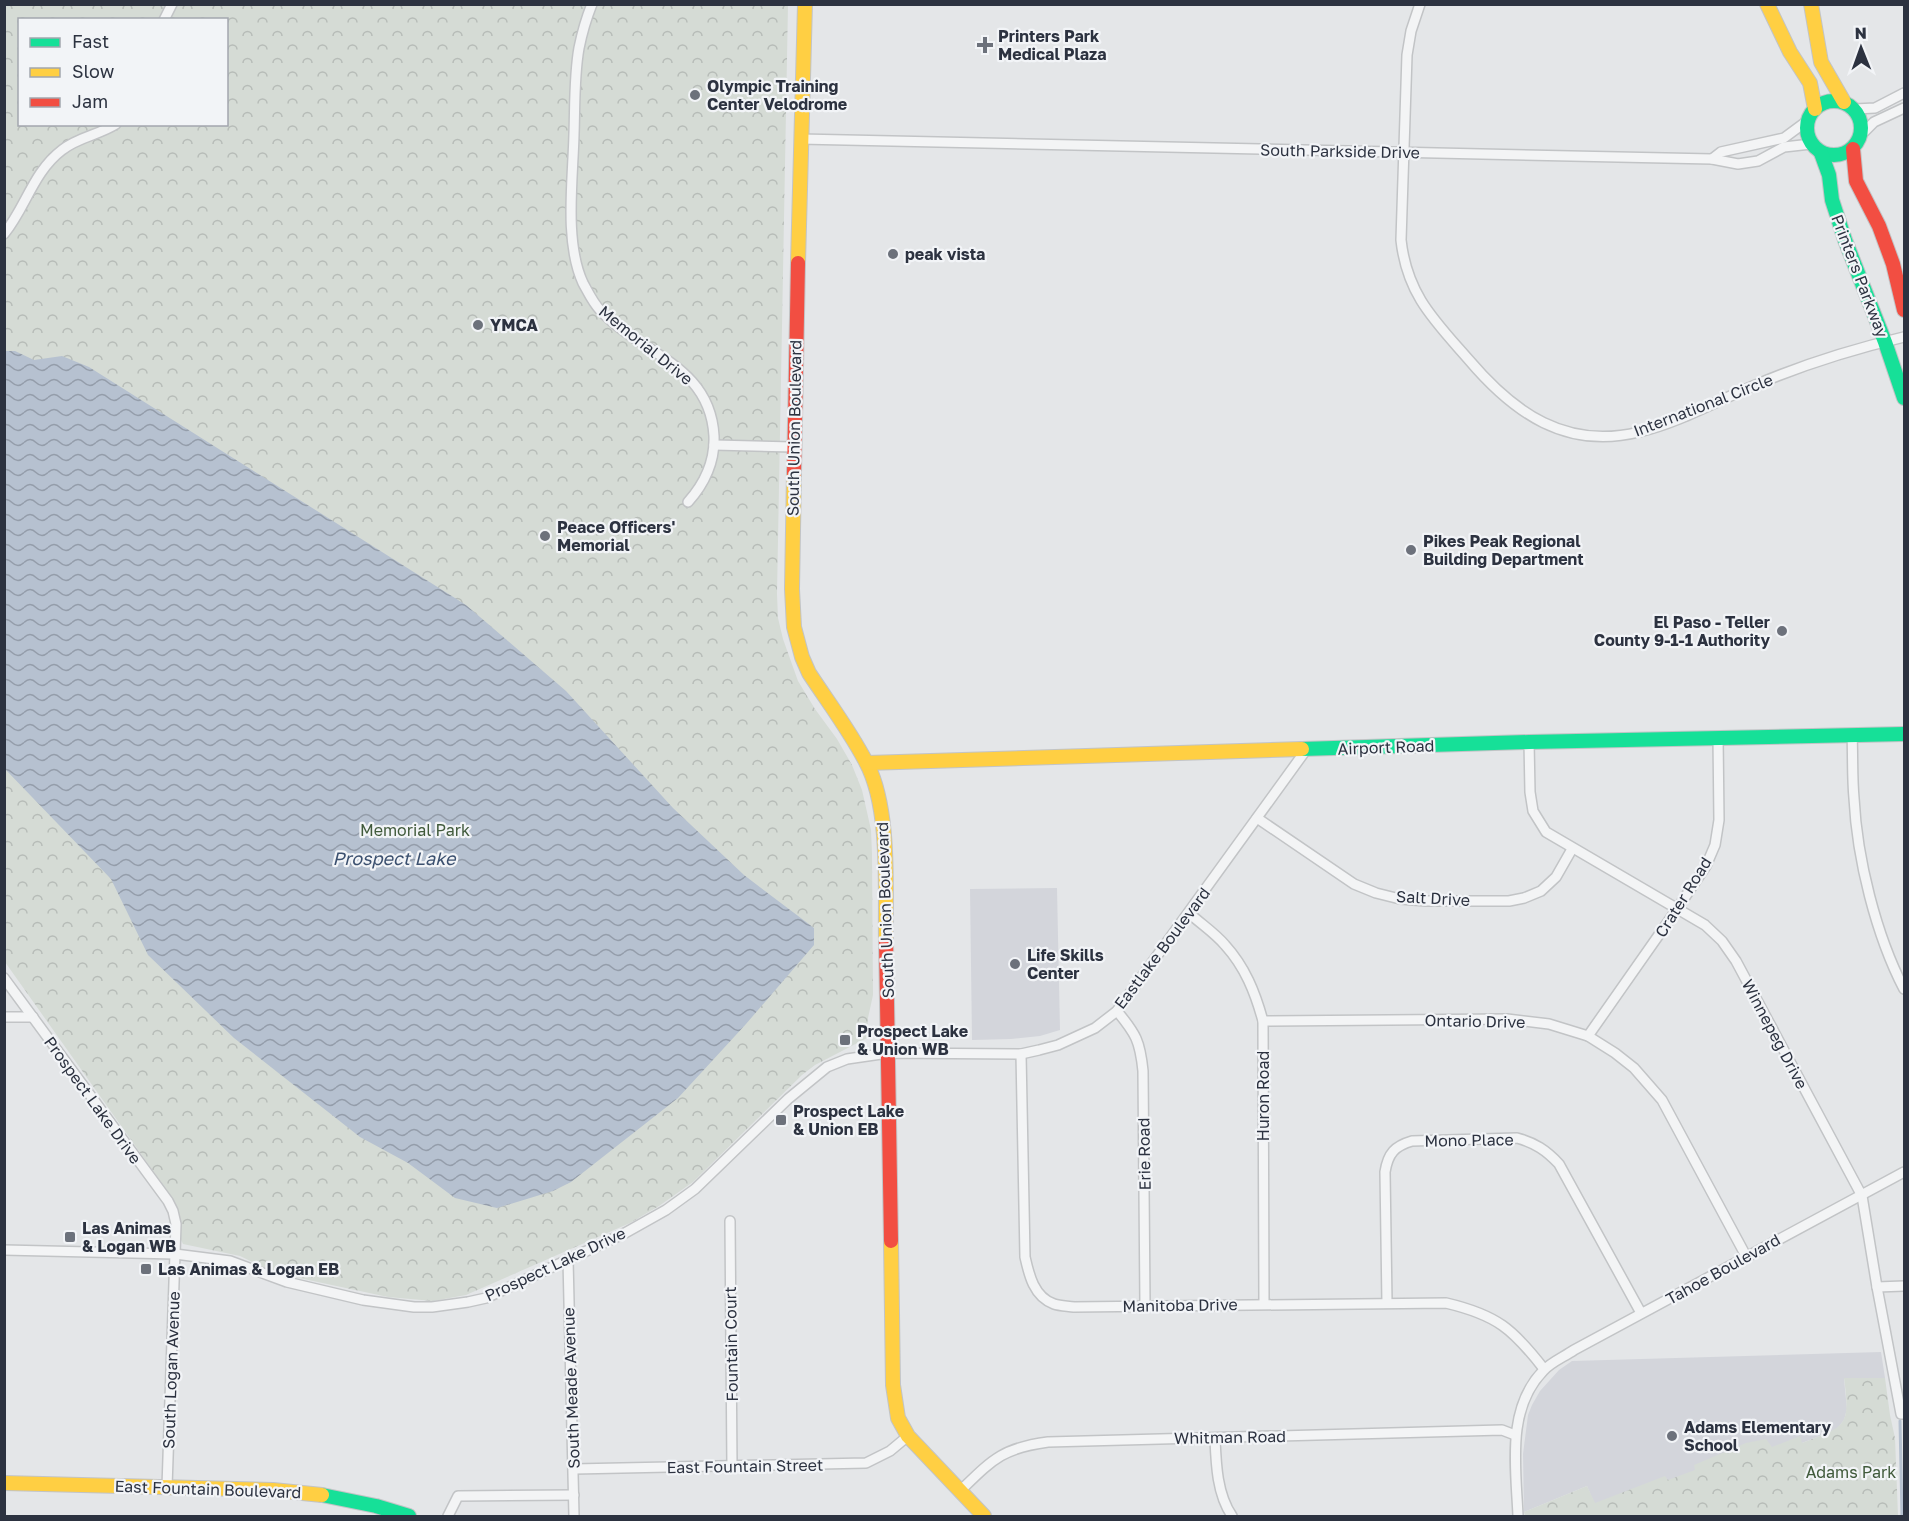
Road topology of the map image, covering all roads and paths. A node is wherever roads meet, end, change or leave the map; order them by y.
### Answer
1 (172, 4) edge
2 (592, 4) edge
3 (805, 4) edge
4 (1420, 4) edge
5 (1767, 4) edge
6 (1811, 4) edge
7 (165, 18) edge
8 (1905, 93) edge
9 (1849, 105) junction
10 (1905, 108) edge
11 (1815, 109) junction
12 (1807, 122) junction
13 (112, 126) edge
14 (1862, 134) junction
15 (800, 138) junction
16 (1816, 148) junction
17 (1852, 149) junction
18 (1404, 153) junction
19 (1712, 159) junction
20 (4, 234) edge
21 (1905, 310) edge
22 (1905, 337) edge
23 (1885, 342) junction
24 (1905, 398) edge
25 (714, 445) junction
26 (794, 447) junction
27 (688, 502) dead end
28 (1905, 729) edge
29 (1882, 733) junction
30 (1852, 734) junction
31 (1905, 734) edge
32 (1718, 737) junction
33 (1529, 742) junction
34 (1306, 750) junction
35 (867, 763) junction
36 (1257, 818) junction
37 (1572, 849) junction
38 (1677, 909) junction
39 (1189, 914) junction
40 (4, 978) edge
41 (1905, 989) edge
42 (1117, 1011) junction
43 (4, 1017) edge
44 (33, 1017) junction
45 (1263, 1021) junction
46 (1588, 1036) junction
47 (888, 1053) junction
48 (1021, 1054) junction
49 (1905, 1172) edge
50 (1862, 1196) junction
51 (730, 1221) dead end
52 (4, 1250) edge
53 (175, 1254) junction
54 (1746, 1256) junction
55 (568, 1259) junction
56 (1905, 1286) edge
57 (1877, 1287) junction
58 (1387, 1303) junction
59 (1264, 1304) junction
60 (1145, 1305) junction
61 (1641, 1313) junction
62 (1544, 1369) junction
63 (1905, 1414) edge
64 (1515, 1435) junction
65 (908, 1436) junction
66 (1215, 1438) junction
67 (732, 1467) junction
68 (574, 1469) junction
69 (4, 1483) edge
70 (167, 1487) junction
71 (960, 1491) junction
72 (574, 1495) junction
73 (409, 1516) edge
74 (447, 1516) edge
75 (574, 1516) edge
76 (984, 1516) edge
77 (1232, 1516) edge
78 (1518, 1516) edge

1 - 7 street
2 - 25 street, Memorial Drive
3 - 15 main road, South Union Boulevard
4 - 18 street, International Circle
5 - 11 main road
6 - 9 main road
8 - 9 street
9 - 11 main road
9 - 14 main road
10 - 14 street
11 - 12 main road
12 - 16 main road
12 - 19 street
13 - 20 street
14 - 17 main road
15 - 18 street, South Parkside Drive
15 - 26 main road, South Union Boulevard
16 - 17 main road, South Parkside Drive
16 - 19 street, South Parkside Drive
16 - 23 main road, Printers Parkway
17 - 21 main road, Printers Parkway
18 - 19 street, South Parkside Drive
18 - 23 street, International Circle
22 - 23 street, International Circle
23 - 24 main road, Printers Parkway
25 - 26 street
25 - 27 street, Memorial Drive
26 - 35 main road, South Union Boulevard
28 - 29 main road
29 - 30 main road, Airport Road
29 - 31 main road, Airport Road
30 - 32 main road, Airport Road
30 - 41 street
32 - 33 main road, Airport Road
32 - 38 street, Crater Road
33 - 34 main road, Airport Road
33 - 37 street, Winnepeg Drive
34 - 35 main road, Airport Road
34 - 36 street, Eastlake Boulevard
35 - 47 main road, South Union Boulevard
36 - 37 street, Salt Drive
36 - 39 street, Eastlake Boulevard
37 - 38 street, Winnepeg Drive
38 - 46 street, Crater Road
38 - 50 street, Winnepeg Drive
39 - 42 street, Eastlake Boulevard
39 - 45 street, Huron Road
40 - 44 street, Prospect Lake Drive
42 - 48 street, Eastlake Boulevard
42 - 60 street, Erie Road
43 - 44 street
44 - 53 street, Prospect Lake Drive
45 - 46 street, Ontario Drive
45 - 59 street, Huron Road
46 - 54 street, Ontario Drive
47 - 48 street, Eastlake Boulevard
47 - 55 street, Prospect Lake Drive
47 - 65 main road, South Union Boulevard
48 - 60 street, Manitoba Drive
49 - 50 street, Tahoe Boulevard
50 - 54 street, Tahoe Boulevard
50 - 57 street, Winnepeg Drive
51 - 67 street, Fountain Court
52 - 53 street
53 - 55 street, Prospect Lake Drive
53 - 70 street, South Logan Avenue
54 - 61 street, Tahoe Boulevard
55 - 68 street, South Meade Avenue
56 - 57 street
57 - 63 street, Winnepeg Drive
58 - 59 street, Manitoba Drive
58 - 61 street, Mono Place
58 - 62 street, Manitoba Drive
59 - 60 street, Manitoba Drive
61 - 62 street, Tahoe Boulevard
62 - 64 street
64 - 66 street, Whitman Road
64 - 78 street
65 - 67 street, East Fountain Street
65 - 71 main road, South Union Boulevard
66 - 71 street, Whitman Road
66 - 77 street
67 - 68 street, East Fountain Street
68 - 72 street, South Meade Avenue
69 - 70 main road, East Fountain Boulevard
70 - 73 main road, East Fountain Boulevard
71 - 76 main road, South Union Boulevard
72 - 74 street
72 - 75 street, South Meade Avenue

